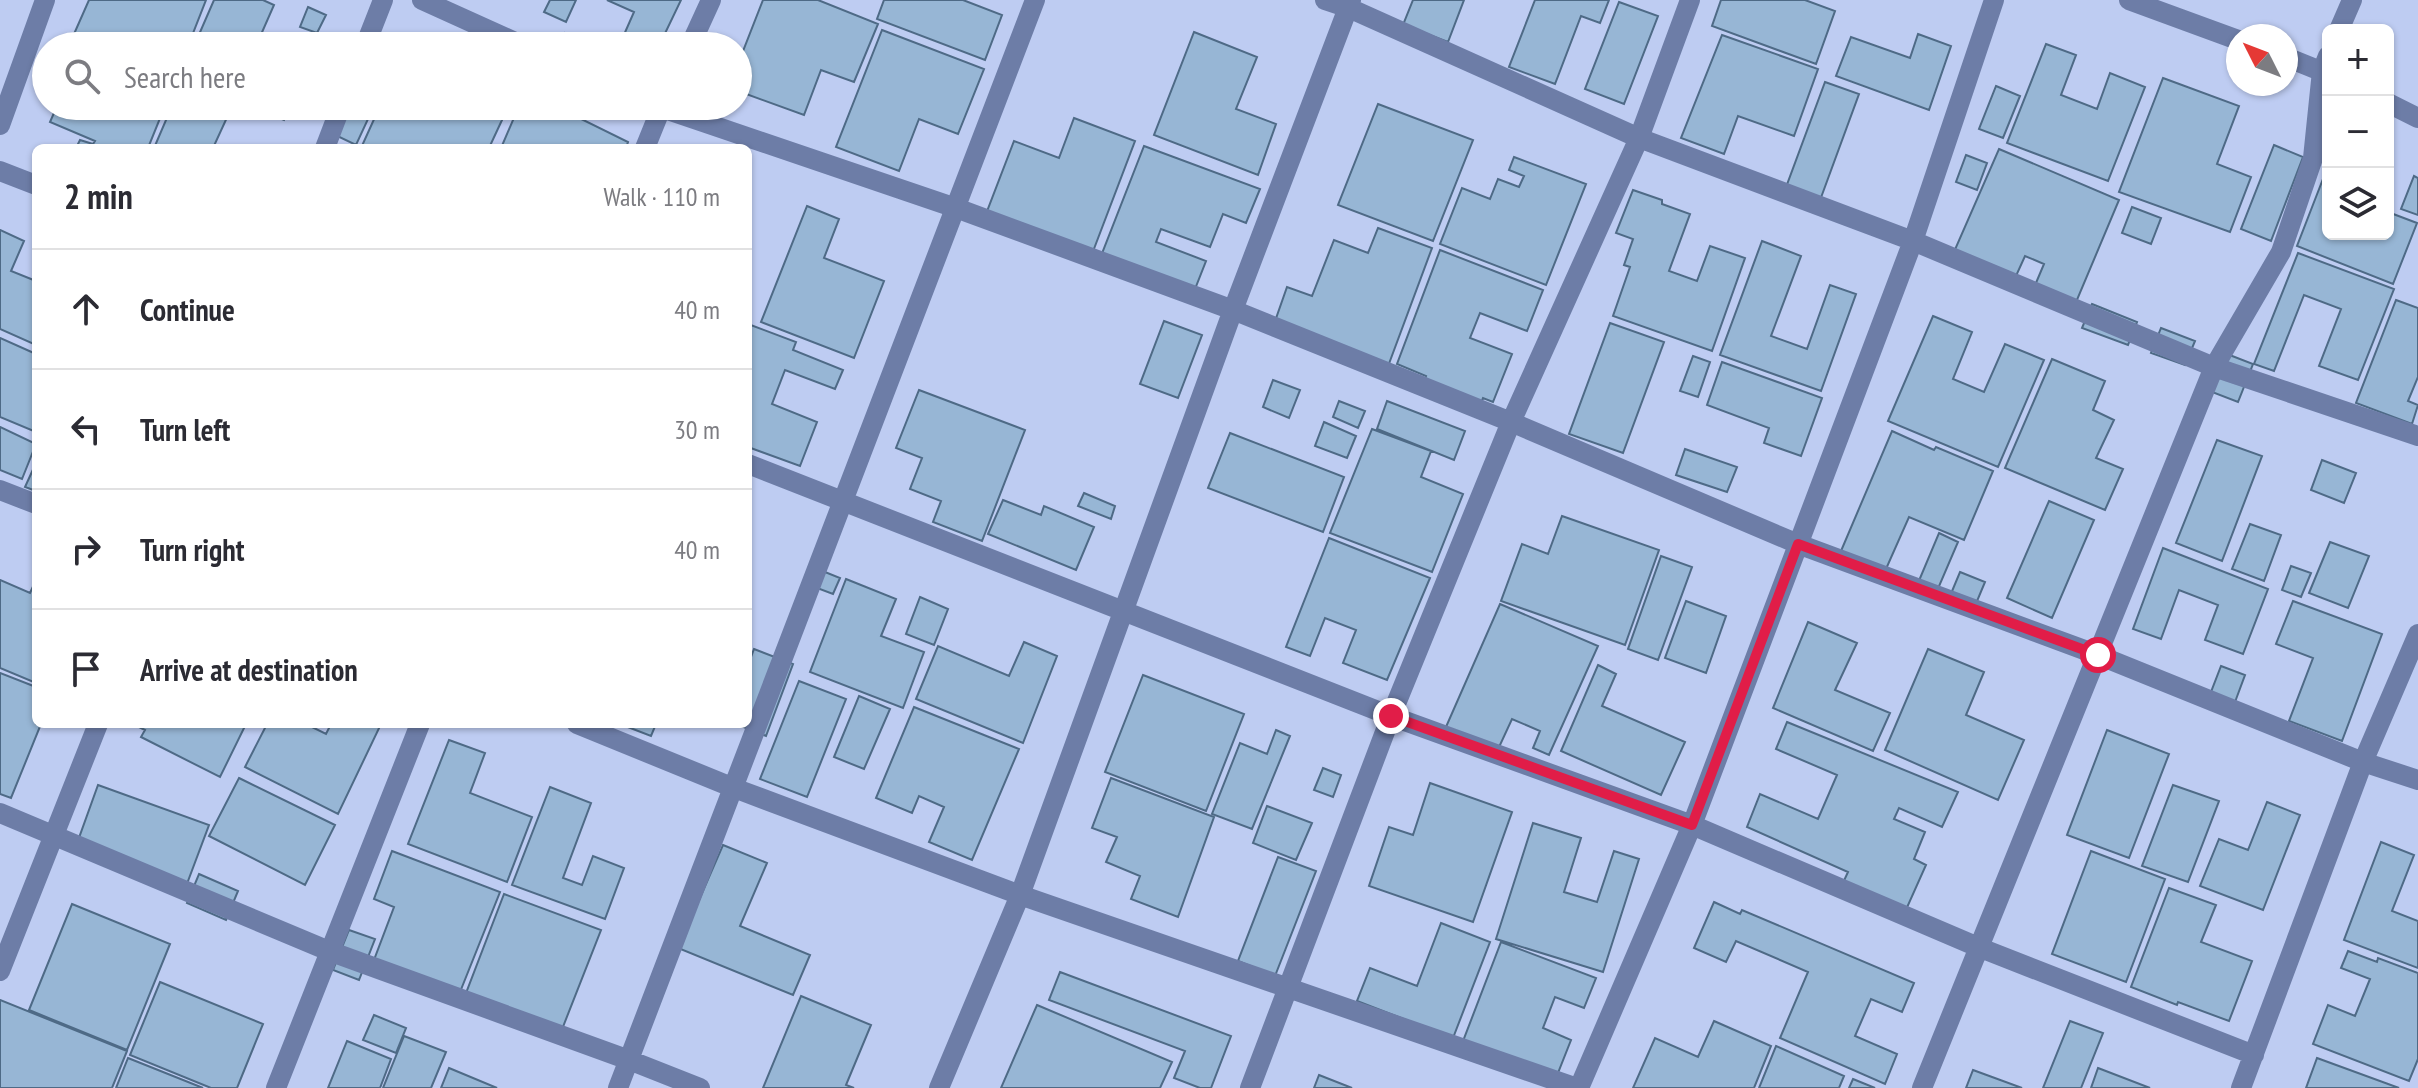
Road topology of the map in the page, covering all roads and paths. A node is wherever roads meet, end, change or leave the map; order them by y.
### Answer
1 (45, 0) edge
2 (383, 0) edge
3 (422, 0) edge
4 (711, 0) edge
5 (1035, 0) edge
6 (1325, 0) edge
7 (1690, 0) edge
8 (1994, 0) edge
9 (2129, 0) edge
10 (2352, 0) edge
11 (1350, 4) edge
12 (2342, 24) edge
13 (33, 32) edge
14 (370, 32) edge
15 (493, 32) edge
16 (696, 32) edge
17 (32, 36) edge
18 (2226, 36) edge
19 (2298, 60) edge
20 (2322, 66) edge
21 (2322, 95) edge
22 (2394, 106) edge
23 (2418, 118) edge
24 (336, 120) edge
25 (655, 120) edge
26 (697, 120) edge
27 (0, 125) edge
28 (1639, 138) junction
29 (327, 144) edge
30 (646, 144) edge
31 (0, 171) edge
32 (32, 183) edge
33 (956, 208) junction
34 (1913, 241) junction
35 (1233, 310) junction
36 (2214, 367) junction
37 (1511, 422) junction
38 (2418, 436) edge
39 (752, 466) edge
40 (0, 490) edge
41 (32, 502) edge
42 (845, 502) junction
43 (1798, 544) junction
44 (1122, 611) junction
45 (2418, 634) edge
46 (2098, 655) junction
47 (1391, 716) junction
48 (96, 728) edge
49 (418, 728) edge
50 (587, 728) edge
51 (2363, 762) junction
52 (2418, 780) edge
53 (734, 788) junction
54 (0, 813) edge
55 (1692, 825) junction
56 (54, 835) junction
57 (1020, 895) junction
58 (1978, 947) junction
59 (329, 951) junction
60 (0, 971) edge
61 (1287, 987) junction
62 (2254, 1055) junction
63 (629, 1060) junction
64 (276, 1088) edge
65 (618, 1088) edge
66 (700, 1088) edge
67 (939, 1088) edge
68 (1250, 1088) edge
69 (1578, 1088) edge
70 (1922, 1088) edge
71 (2241, 1088) edge

1 - 13 street
2 - 14 street
3 - 15 street
4 - 16 street
5 - 33 street
6 - 11 street
7 - 28 street
8 - 34 street
9 - 18 street
10 - 12 street
11 - 28 street
11 - 35 street
17 - 27 street
19 - 20 street
21 - 36 street
22 - 23 street
24 - 29 street
25 - 30 street
26 - 33 street
28 - 34 street
28 - 37 street
31 - 32 street
33 - 35 street
33 - 42 street
34 - 36 street
34 - 43 street
35 - 37 street
35 - 44 street
36 - 38 street
36 - 46 street
37 - 43 street
37 - 47 street
39 - 42 street
40 - 41 street
42 - 44 street
42 - 53 street
43 - 46 street
43 - 55 street
44 - 47 street
44 - 57 street
45 - 51 street
46 - 51 street
46 - 58 street
47 - 55 street
47 - 61 street
48 - 56 street
49 - 59 street
50 - 53 street
51 - 52 street
51 - 62 street
53 - 57 street
53 - 63 street
54 - 56 street
55 - 58 street
55 - 69 street
56 - 59 street
56 - 60 street
57 - 61 street
57 - 67 street
58 - 62 street
58 - 70 street
59 - 63 street
59 - 64 street
61 - 68 street
61 - 69 street
62 - 71 street
63 - 65 street
63 - 66 street

